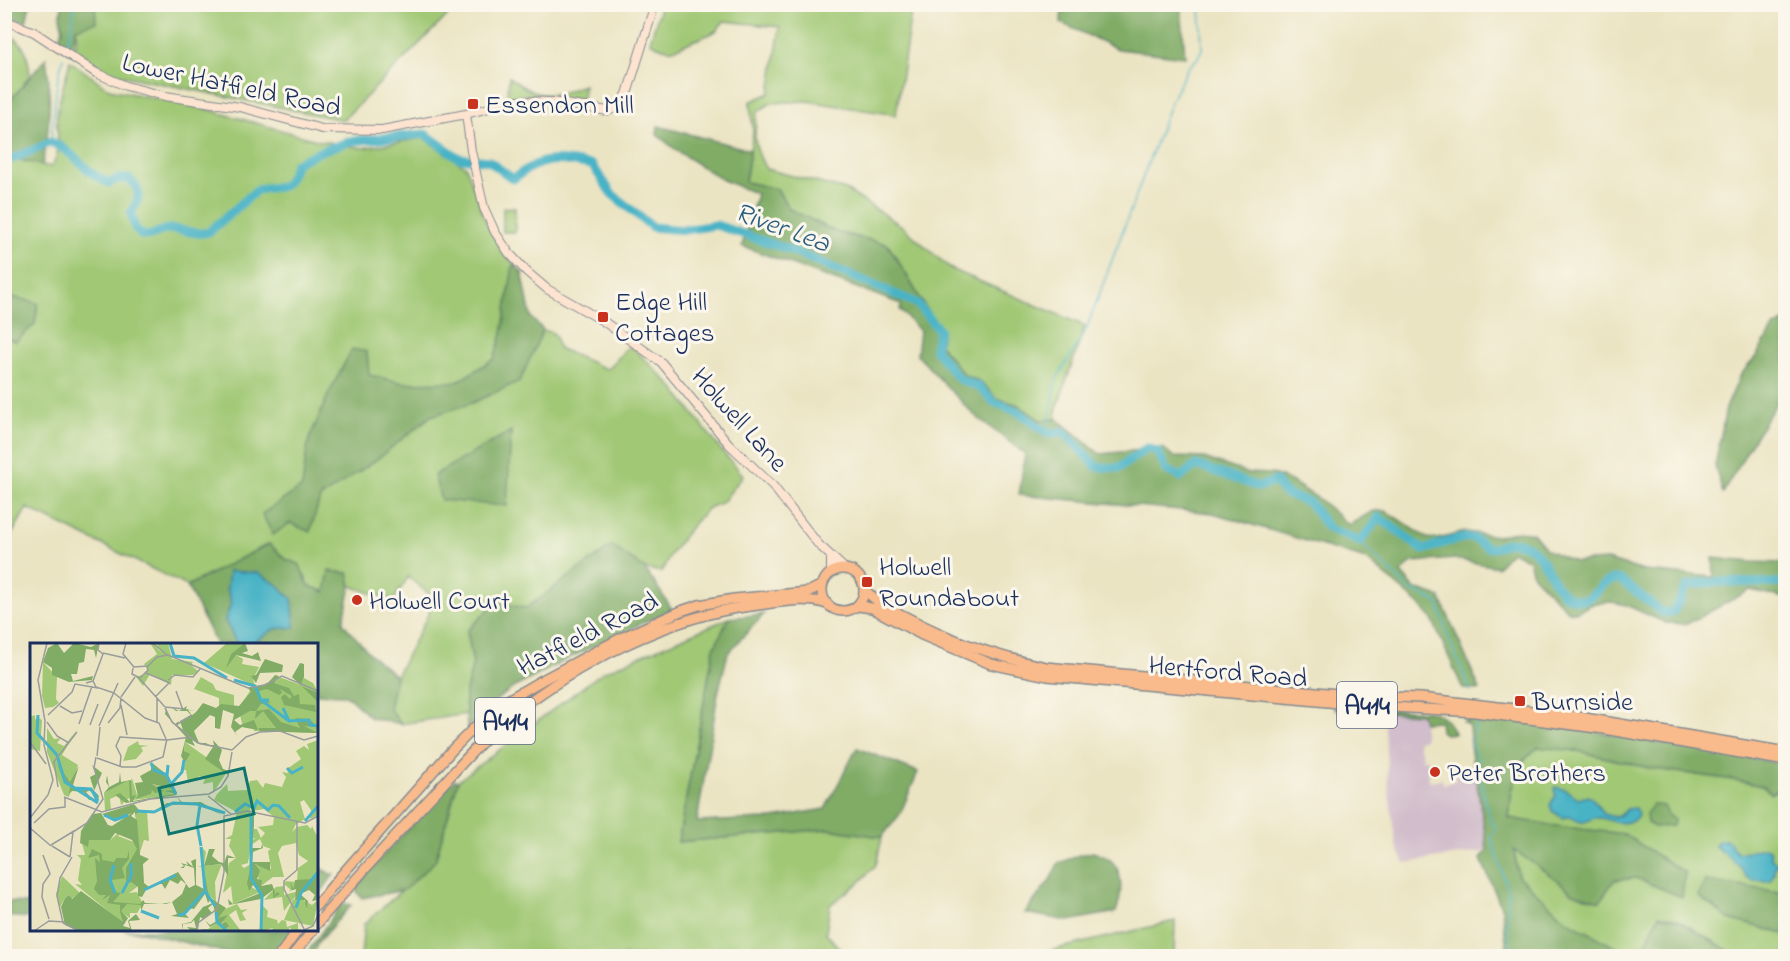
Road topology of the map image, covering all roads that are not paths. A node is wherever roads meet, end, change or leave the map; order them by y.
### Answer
1 (655, 4) edge
2 (4, 20) edge
3 (466, 114) junction
4 (831, 557) junction
5 (845, 569) junction
6 (831, 573) junction
7 (822, 585) junction
8 (865, 590) junction
9 (827, 604) junction
10 (858, 606) junction
11 (1785, 752) edge
12 (1785, 761) edge
13 (318, 904) edge
14 (318, 923) edge
15 (297, 931) edge
16 (312, 931) edge
17 (294, 953) edge
18 (279, 957) edge

1 - 3 main road, Lower Hatfield Road
2 - 3 main road, Lower Hatfield Road
3 - 4 main road, Holwell Lane
4 - 5 main road, Holwell Lane
4 - 6 main road
5 - 6 highway
5 - 8 highway
6 - 7 highway
7 - 9 highway
7 - 13 highway, Hatfield Road / A414
8 - 10 highway
8 - 11 highway, Hertford Road / A414
9 - 10 highway
9 - 14 highway, Hatfield Road / A414
10 - 12 highway, Hertford Road / A414
15 - 18 highway
16 - 17 highway

